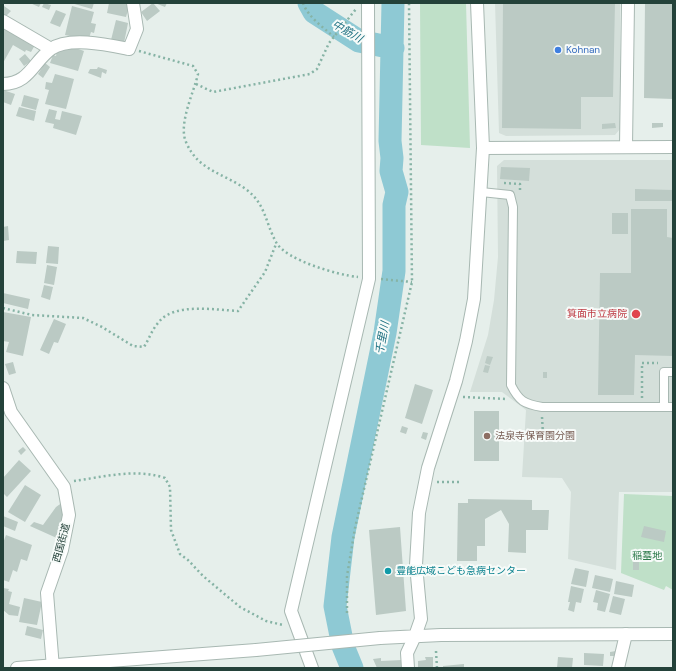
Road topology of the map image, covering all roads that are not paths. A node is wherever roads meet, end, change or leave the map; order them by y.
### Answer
1 (133, 3) edge
2 (368, 3) edge
3 (477, 3) edge
4 (628, 3) edge
5 (3, 21) edge
6 (51, 49) junction
7 (3, 84) edge
8 (626, 146) junction
9 (673, 147) edge
10 (483, 148) junction
11 (481, 192) junction
12 (673, 372) edge
13 (3, 388) edge
14 (664, 407) junction
15 (673, 408) edge
16 (626, 634) junction
17 (673, 634) edge
18 (415, 636) junction
19 (52, 667) edge
20 (17, 668) edge
21 (312, 668) edge
22 (408, 668) edge
23 (618, 668) edge

1 - 6 street
2 - 21 street
3 - 10 street
4 - 8 street
5 - 6 street
6 - 7 street
8 - 9 street
8 - 10 street
10 - 11 street
11 - 14 lane
11 - 18 street
12 - 14 lane
13 - 19 street, 西国街道
14 - 15 lane
16 - 17 street
16 - 18 street
16 - 23 street
18 - 19 street, bridge
18 - 22 street
19 - 20 street

